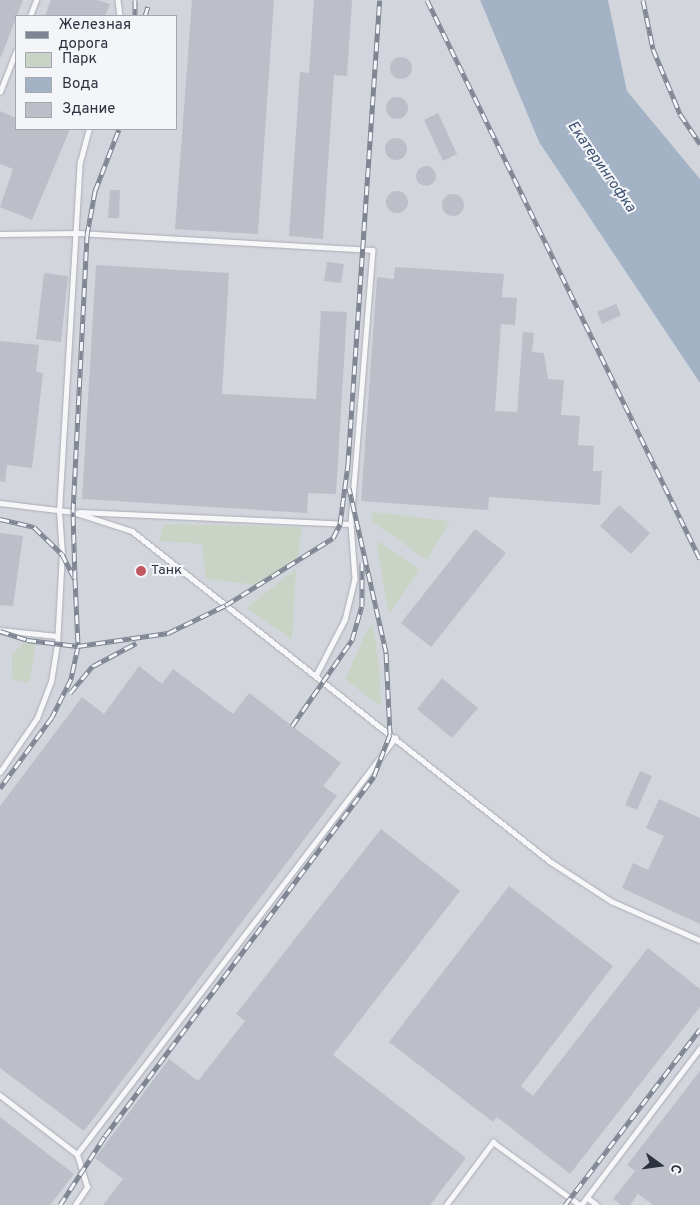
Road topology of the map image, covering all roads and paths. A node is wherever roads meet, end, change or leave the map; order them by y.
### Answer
1 (36, 0) edge
2 (118, 0) edge
3 (30, 15) edge
4 (120, 15) edge
5 (15, 54) edge
6 (0, 92) edge
7 (89, 130) edge
8 (78, 232) junction
9 (0, 234) edge
10 (0, 503) edge
11 (59, 511) junction
12 (73, 512) junction
13 (352, 524) junction
14 (0, 630) edge
15 (57, 636) junction
16 (316, 676) junction
17 (394, 738) junction
18 (0, 772) edge
19 (700, 940) edge
20 (700, 1048) edge
21 (0, 1094) edge
22 (77, 1154) junction
23 (588, 1198) junction
24 (76, 1205) edge
25 (446, 1205) edge
26 (580, 1205) edge
27 (597, 1205) edge

1 - 3 lane
2 - 4 lane
5 - 6 lane
7 - 8 lane
8 - 9 lane
8 - 11 lane
8 - 13 lane
10 - 11 lane
11 - 12 lane
11 - 15 lane
12 - 13 lane
12 - 16 lane
13 - 16 lane
14 - 15 lane
15 - 18 lane
16 - 17 lane
17 - 19 lane
17 - 22 lane
20 - 23 lane
21 - 22 lane
22 - 24 lane
23 - 26 lane
23 - 27 lane
25 - 26 lane

